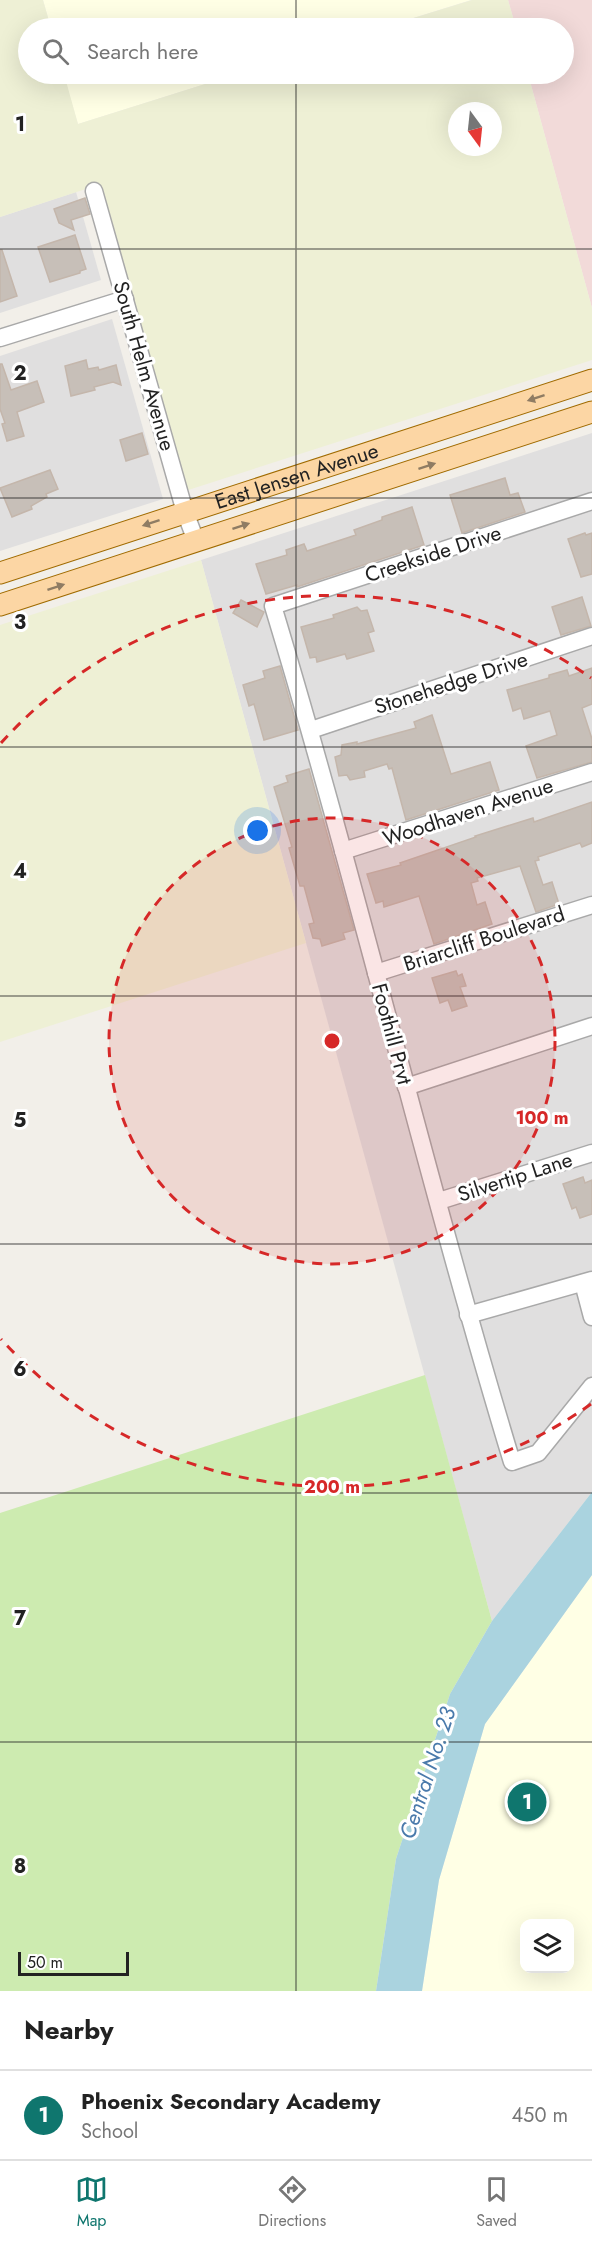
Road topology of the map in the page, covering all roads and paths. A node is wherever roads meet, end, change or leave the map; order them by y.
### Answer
1 (94, 190) dead end
2 (125, 299) junction
3 (0, 338) edge
4 (592, 380) edge
5 (592, 412) edge
6 (592, 501) edge
7 (185, 512) junction
8 (195, 541) junction
9 (0, 573) edge
10 (0, 604) edge
11 (273, 606) joint
12 (592, 636) edge
13 (311, 730) junction
14 (592, 772) edge
15 (344, 852) junction
16 (592, 905) edge
17 (376, 973) junction
18 (592, 1026) edge
19 (406, 1087) junction
20 (592, 1153) edge
21 (439, 1201) junction
22 (587, 1281) edge
23 (468, 1315) junction
24 (592, 1317) edge
25 (592, 1386) edge

1 - 2 street, South Helm Avenue
2 - 3 street
2 - 7 street, South Helm Avenue
4 -> 7 main road, East Jensen Avenue
8 -> 5 main road, East Jensen Avenue
6 - 11 street, Creekside Drive
7 - 8 street, South Helm Avenue
7 -> 9 main road, East Jensen Avenue
10 -> 8 main road, East Jensen Avenue
11 - 13 street, Foothill Prvt
12 - 13 street, Stonehedge Drive
13 - 15 street, Foothill Prvt
14 - 15 street, Woodhaven Avenue
15 - 17 street, Foothill Prvt
16 - 17 street, Briarcliff Boulevard
17 - 19 street, Foothill Prvt
18 - 19 street
19 - 21 street, Foothill Prvt
20 - 21 street, Silvertip Lane
21 - 23 street, Foothill Prvt
22 - 23 street
22 - 24 street
23 - 25 street, Foothill Prvt

